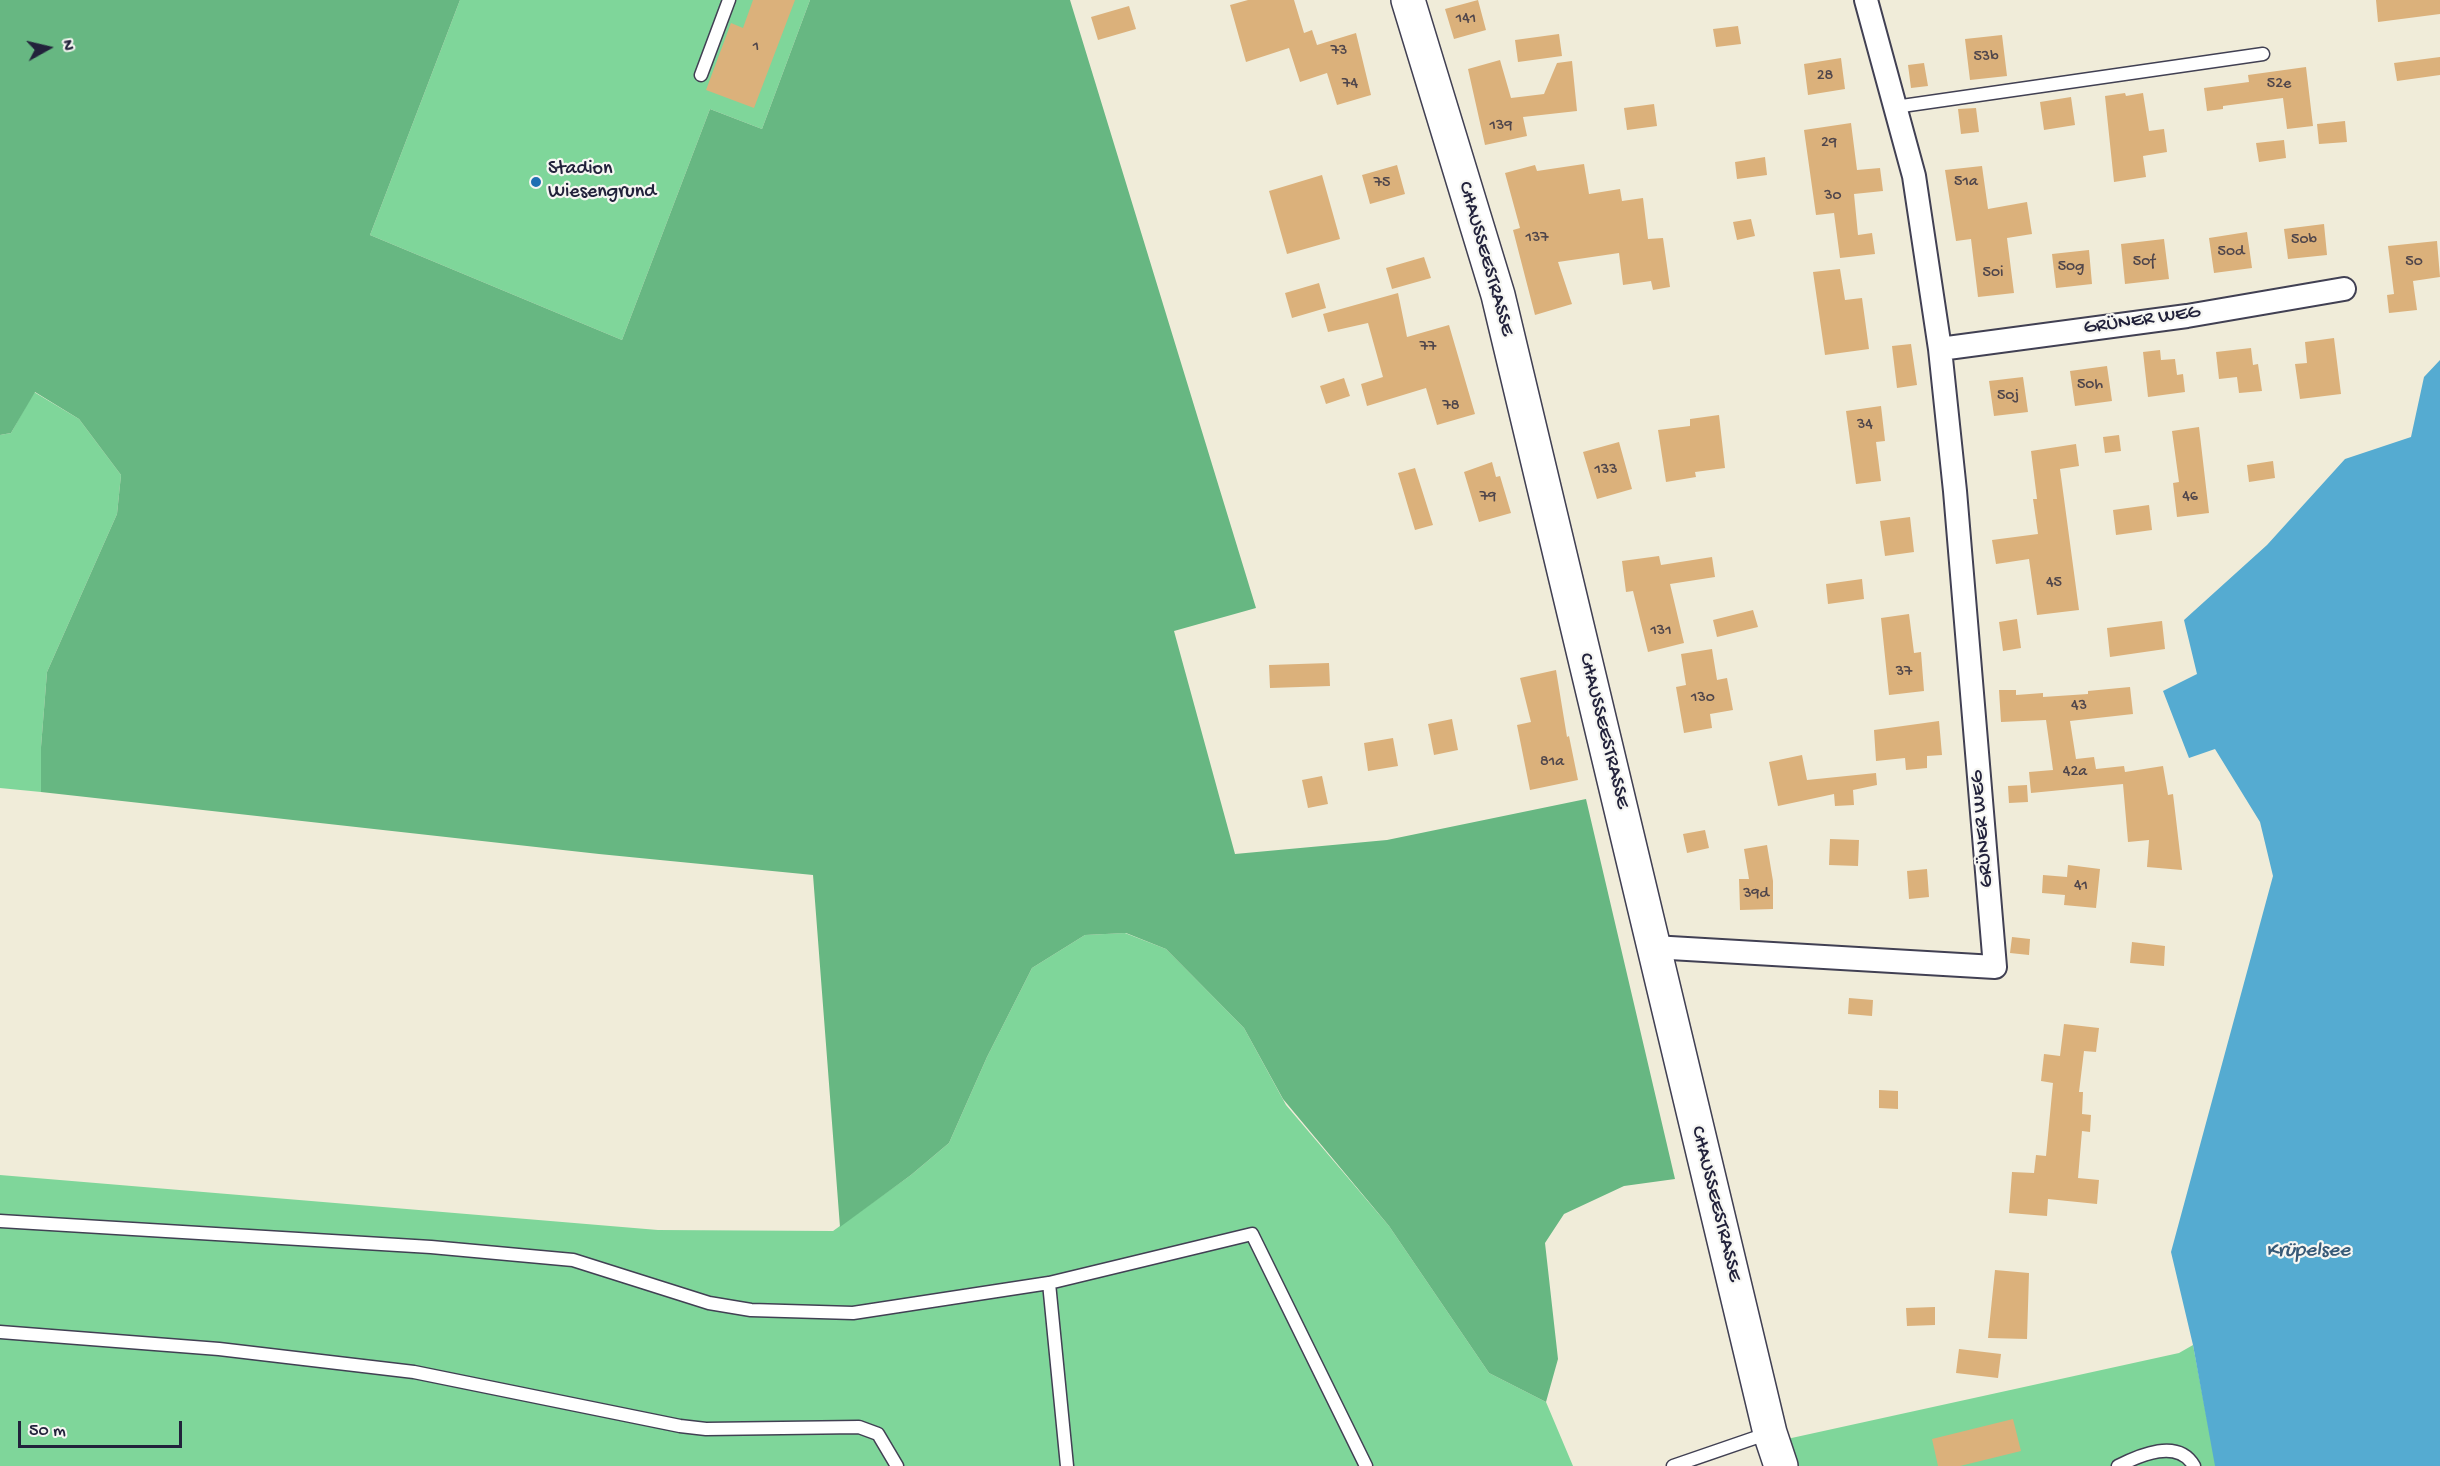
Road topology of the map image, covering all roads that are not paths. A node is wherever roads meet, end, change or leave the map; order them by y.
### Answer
1 (729, 0) edge
2 (1408, 0) edge
3 (1866, 0) edge
4 (2264, 54) dead end
5 (700, 75) dead end
6 (1895, 107) junction
7 (2344, 289) dead end
8 (1940, 349) junction
9 (1653, 947) junction
10 (0, 1221) edge
11 (1049, 1283) junction
12 (0, 1332) edge
13 (1770, 1433) junction
14 (897, 1466) edge
15 (1066, 1466) edge
16 (1366, 1466) edge
17 (1673, 1466) edge
18 (1780, 1466) edge
19 (2118, 1466) edge
20 (2194, 1466) edge

1 - 5 lane
2 - 9 main road, CHAUSSEESTRASSE
3 - 6 street, GRÜNER WEG
4 - 6 lane
6 - 8 street, GRÜNER WEG
7 - 8 street, GRÜNER WEG
8 - 9 street, GRÜNER WEG
9 - 13 main road, CHAUSSEESTRASSE
10 - 11 lane
11 - 15 lane
11 - 16 lane
12 - 14 lane
13 - 17 lane
13 - 18 main road, CHAUSSEESTRASSE
19 - 20 lane

